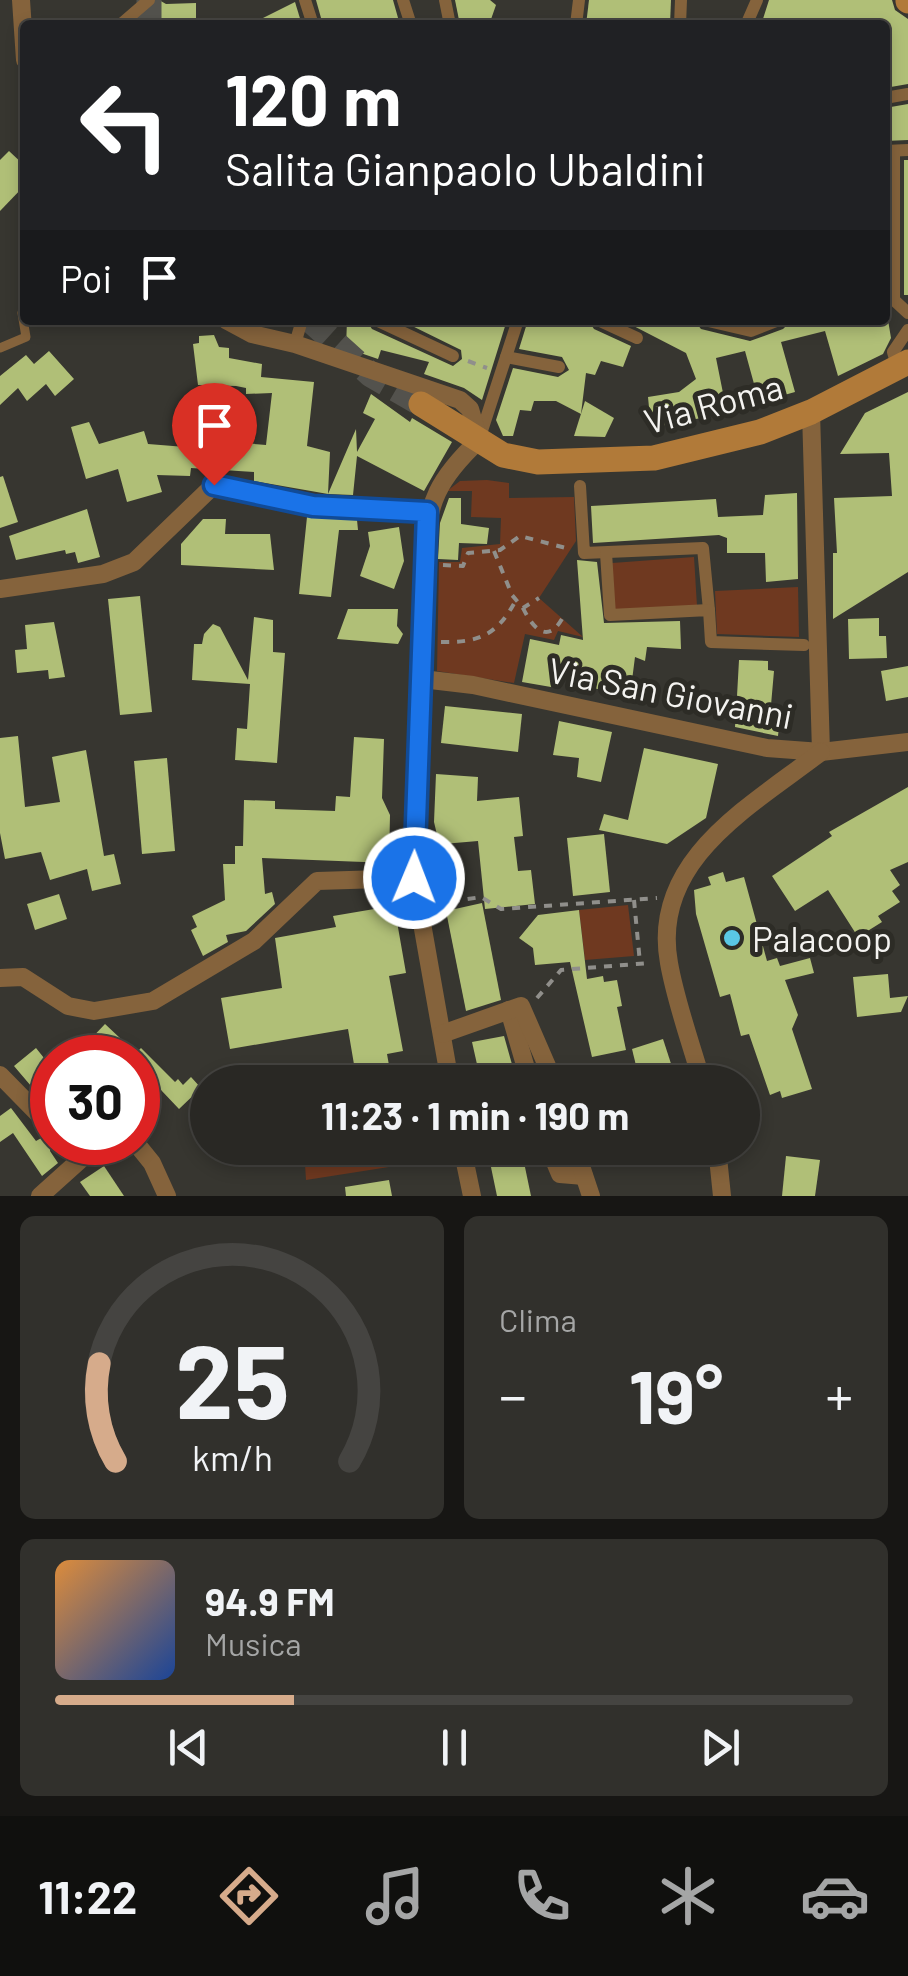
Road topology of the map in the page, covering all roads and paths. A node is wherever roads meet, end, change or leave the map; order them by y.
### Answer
1 (148, 0) edge
2 (126, 20) edge
3 (896, 151) edge
4 (890, 237) edge
5 (891, 297) edge
6 (908, 313) edge
7 (24, 325) edge
8 (235, 325) edge
9 (301, 325) edge
10 (516, 325) edge
11 (609, 325) edge
12 (725, 325) edge
13 (766, 325) edge
14 (400, 326) edge
15 (908, 330) edge
16 (637, 338) dead end
17 (295, 344) junction
18 (0, 348) edge
19 (453, 356) joint
20 (506, 357) junction
21 (901, 362) edge
22 (559, 367) dead end
23 (501, 373) junction
24 (421, 404) tunnel mouth
25 (811, 412) junction
26 (479, 440) junction
27 (580, 486) dead end
28 (430, 504) junction
29 (570, 550) dead end
30 (494, 551) junction
31 (606, 553) junction
32 (436, 565) dead end
33 (0, 589) edge
34 (539, 598) dead end
35 (516, 600) junction
36 (522, 608) junction
37 (709, 610) junction
38 (562, 619) dead end
39 (435, 641) dead end
40 (804, 645) dead end
41 (422, 679) junction
42 (908, 742) edge
43 (822, 752) junction
44 (414, 878) junction
45 (672, 896) junction
46 (634, 900) junction
47 (433, 904) dead end
48 (668, 961) junction
49 (640, 964) junction
50 (0, 978) edge
51 (517, 1013) junction
52 (442, 1034) junction
53 (447, 1065) edge
54 (527, 1065) edge
55 (545, 1065) edge
56 (697, 1065) edge
57 (0, 1075) edge
58 (30, 1106) edge
59 (72, 1165) edge
60 (153, 1165) edge
61 (466, 1165) edge
62 (556, 1165) edge
63 (580, 1165) edge
64 (719, 1165) edge
65 (584, 1176) junction
66 (40, 1196) edge
67 (167, 1196) edge
68 (472, 1196) edge
69 (591, 1196) edge
70 (722, 1196) edge

1 - 2 street
3 - 4 street
4 - 5 street
5 - 6 street
7 - 18 lane
8 - 17 street
9 - 17 street
10 - 20 street
11 - 16 street
12 - 13 street
14 - 19 street
15 - 21 street
17 - 26 street
19 - 23 path
20 - 22 street
20 - 23 street
21 - 25 main road, Via Roma
23 - 26 street
24 - 26 main road, Via Roma
25 - 26 main road, Via Roma
25 - 43 street
26 - 28 street
27 - 31 street
28 - 33 street
28 - 41 street
29 - 30 path
30 - 32 path
30 - 35 path
31 - 37 street
31 - 37 street
34 - 36 path
35 - 36 path
35 - 39 path
36 - 38 path
37 - 40 street
41 - 43 street, Via San Giovanni
41 - 44 street
42 - 43 street, Via San Giovanni
43 - 45 street
44 - 50 street
44 - 52 street
45 - 46 path
45 - 48 street
46 - 47 path
46 - 49 path
48 - 49 path
48 - 56 street
49 - 51 path
51 - 52 street
51 - 54 street
51 - 55 street
52 - 53 street
57 - 58 street
59 - 66 street
60 - 67 street
61 - 68 street
62 - 65 street
63 - 65 street
64 - 70 street
65 - 69 street

